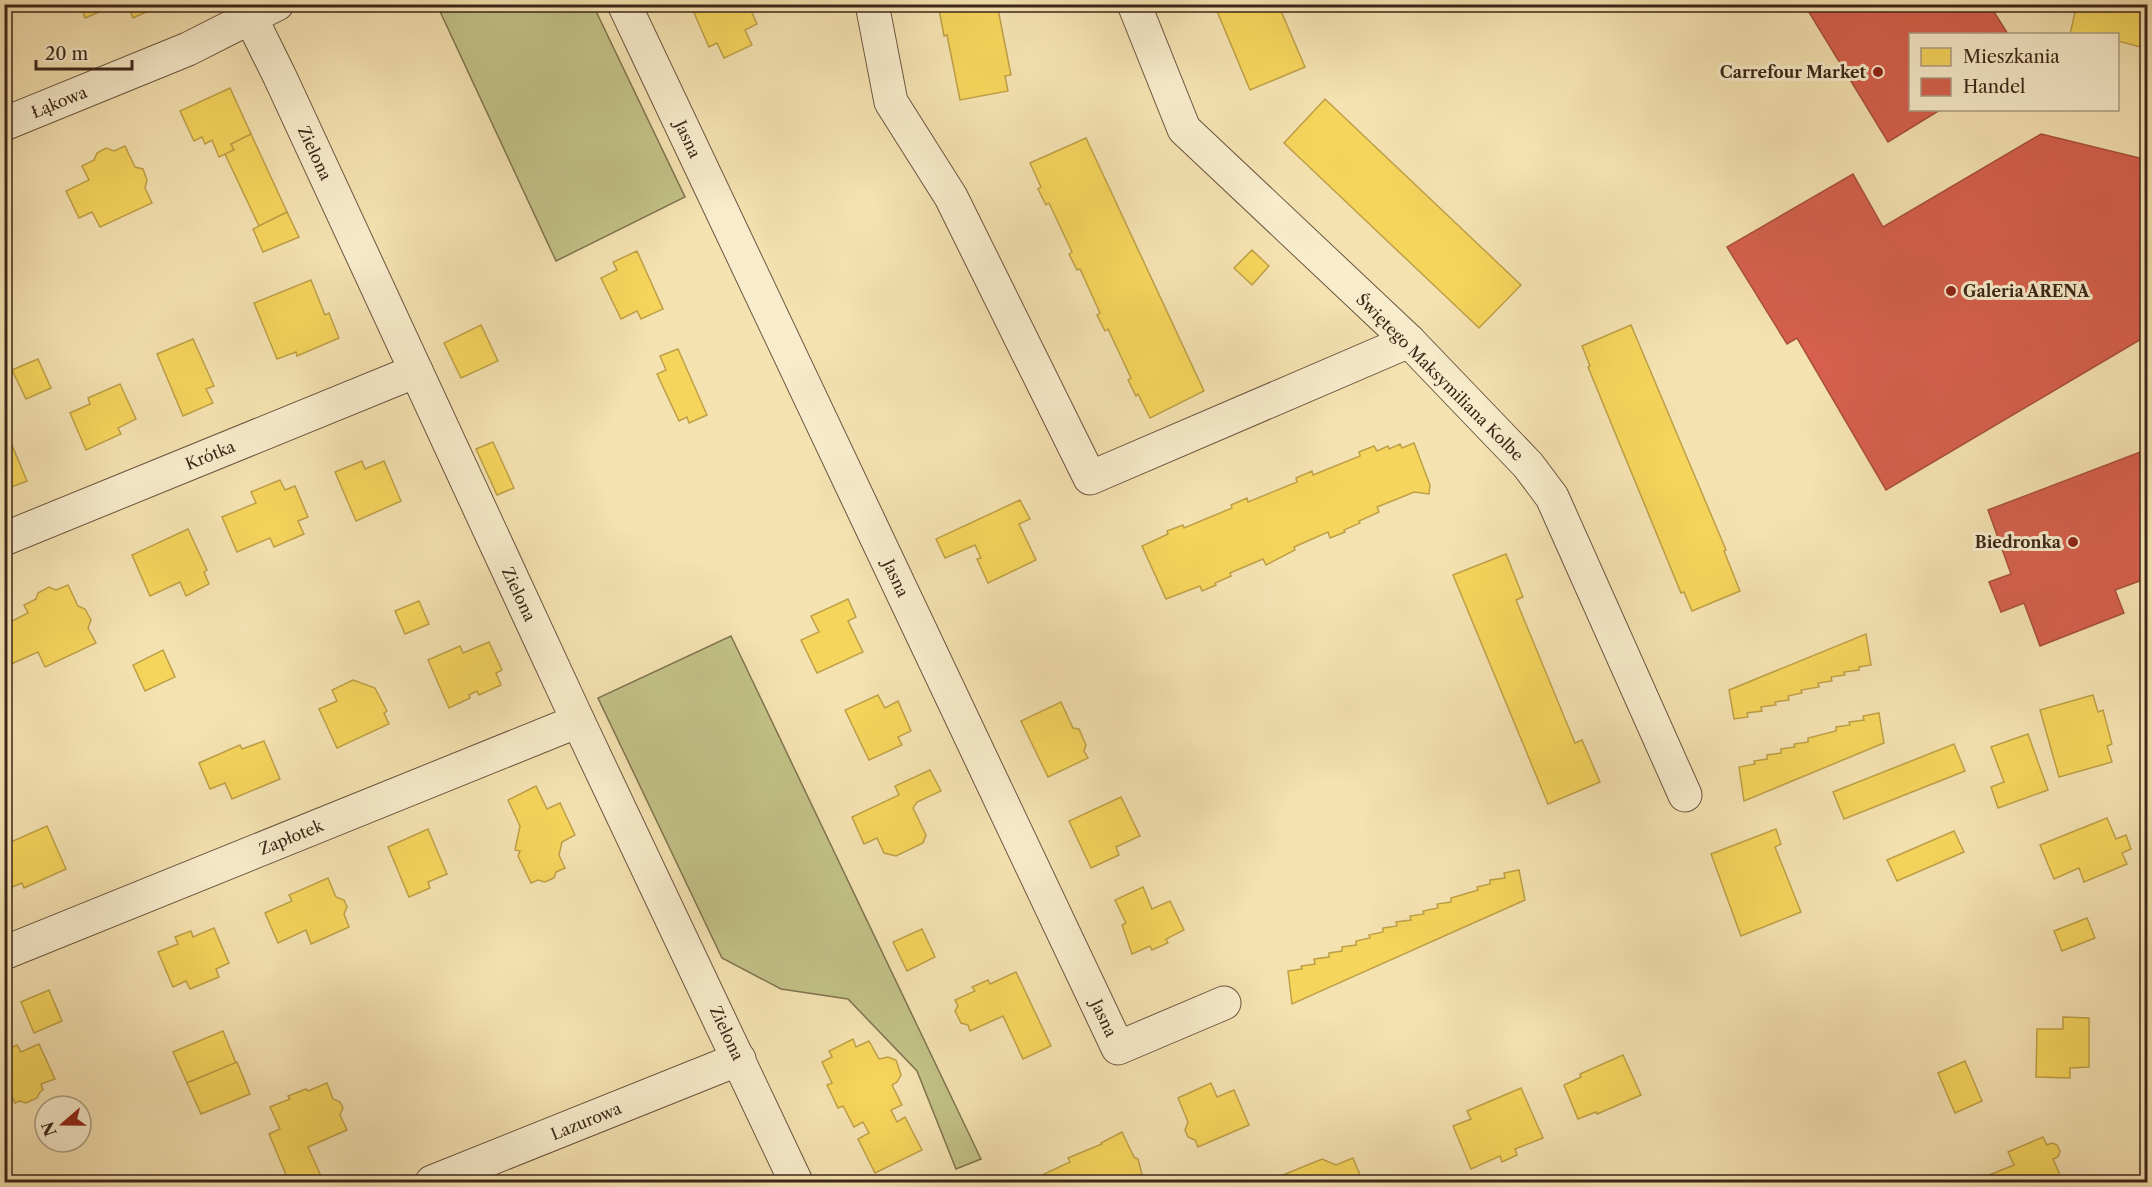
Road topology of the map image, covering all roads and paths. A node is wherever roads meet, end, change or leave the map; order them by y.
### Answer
1 (624, 4) edge
2 (872, 4) edge
3 (1134, 4) edge
4 (257, 9) edge
5 (4, 124) edge
6 (1409, 341) junction
7 (416, 371) junction
8 (4, 539) edge
9 (578, 721) junction
10 (1685, 795) dead end
11 (4, 953) edge
12 (1224, 1003) dead end
13 (739, 1059) junction
14 (432, 1182) edge
15 (796, 1182) edge

1 - 12 street, Jasna
2 - 6 street
3 - 6 street, Świętego Maksymiliana Kolbe
4 - 5 street, Łąkowa
4 - 7 street, Zielona
6 - 10 street, Świętego Maksymiliana Kolbe
7 - 8 street, Krótka
7 - 9 street, Zielona
9 - 11 street, Zapłotek
9 - 13 street, Zielona
13 - 14 street, Lazurowa
13 - 15 street, Zielona

